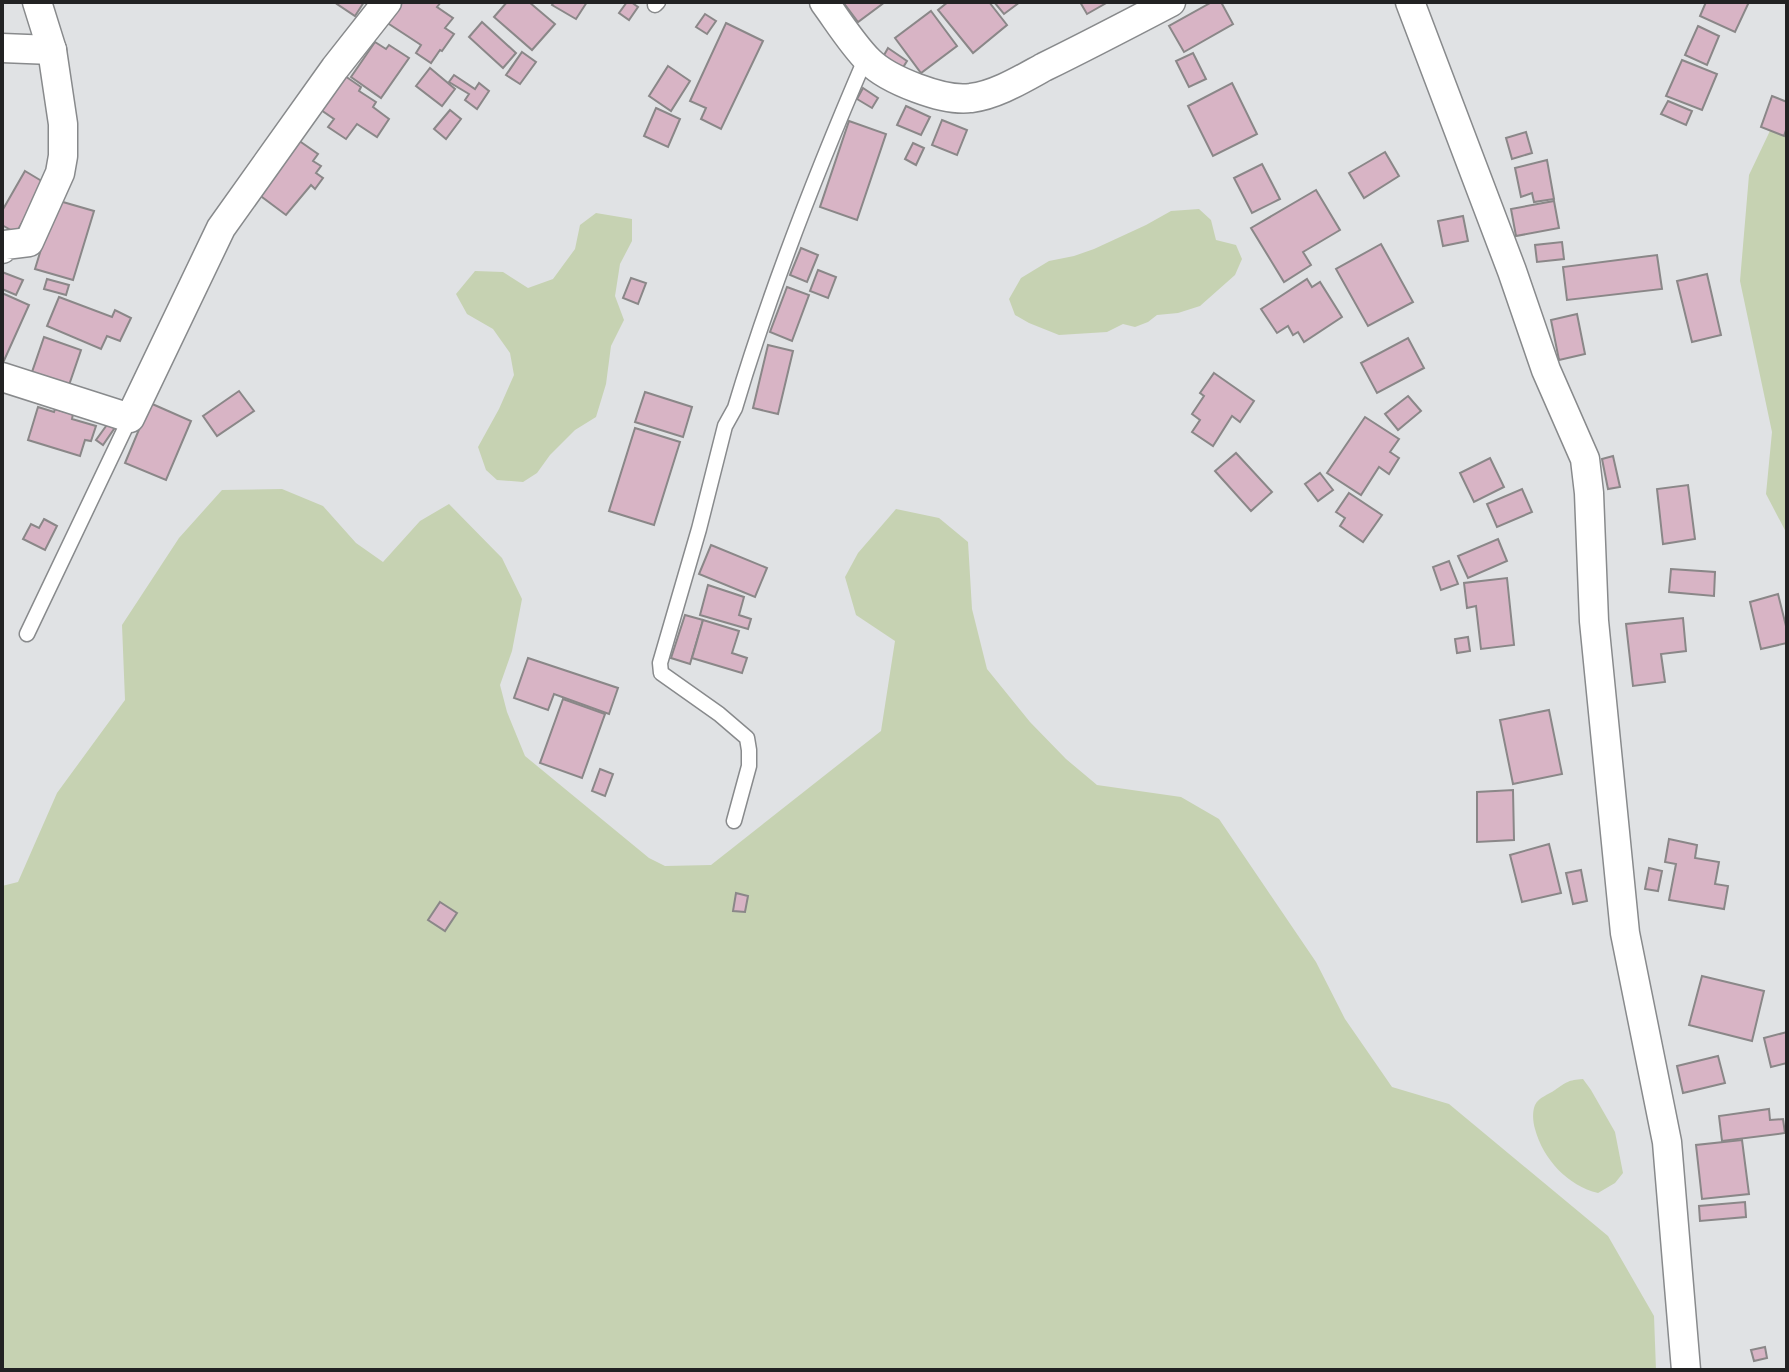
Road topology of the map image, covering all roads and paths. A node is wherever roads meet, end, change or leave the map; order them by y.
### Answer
1 (37, 2) edge
2 (387, 2) edge
3 (824, 2) edge
4 (1171, 2) edge
5 (1410, 2) edge
6 (2, 48) edge
7 (52, 50) junction
8 (866, 57) junction
9 (2, 249) edge
10 (2, 377) edge
11 (130, 418) junction
12 (27, 634) dead end
13 (734, 821) dead end
14 (1686, 1370) edge

1 - 7 street
2 - 11 street
3 - 8 street
4 - 8 street
5 - 14 street
6 - 7 street
7 - 9 street
8 - 13 lane
10 - 11 street
11 - 12 lane

